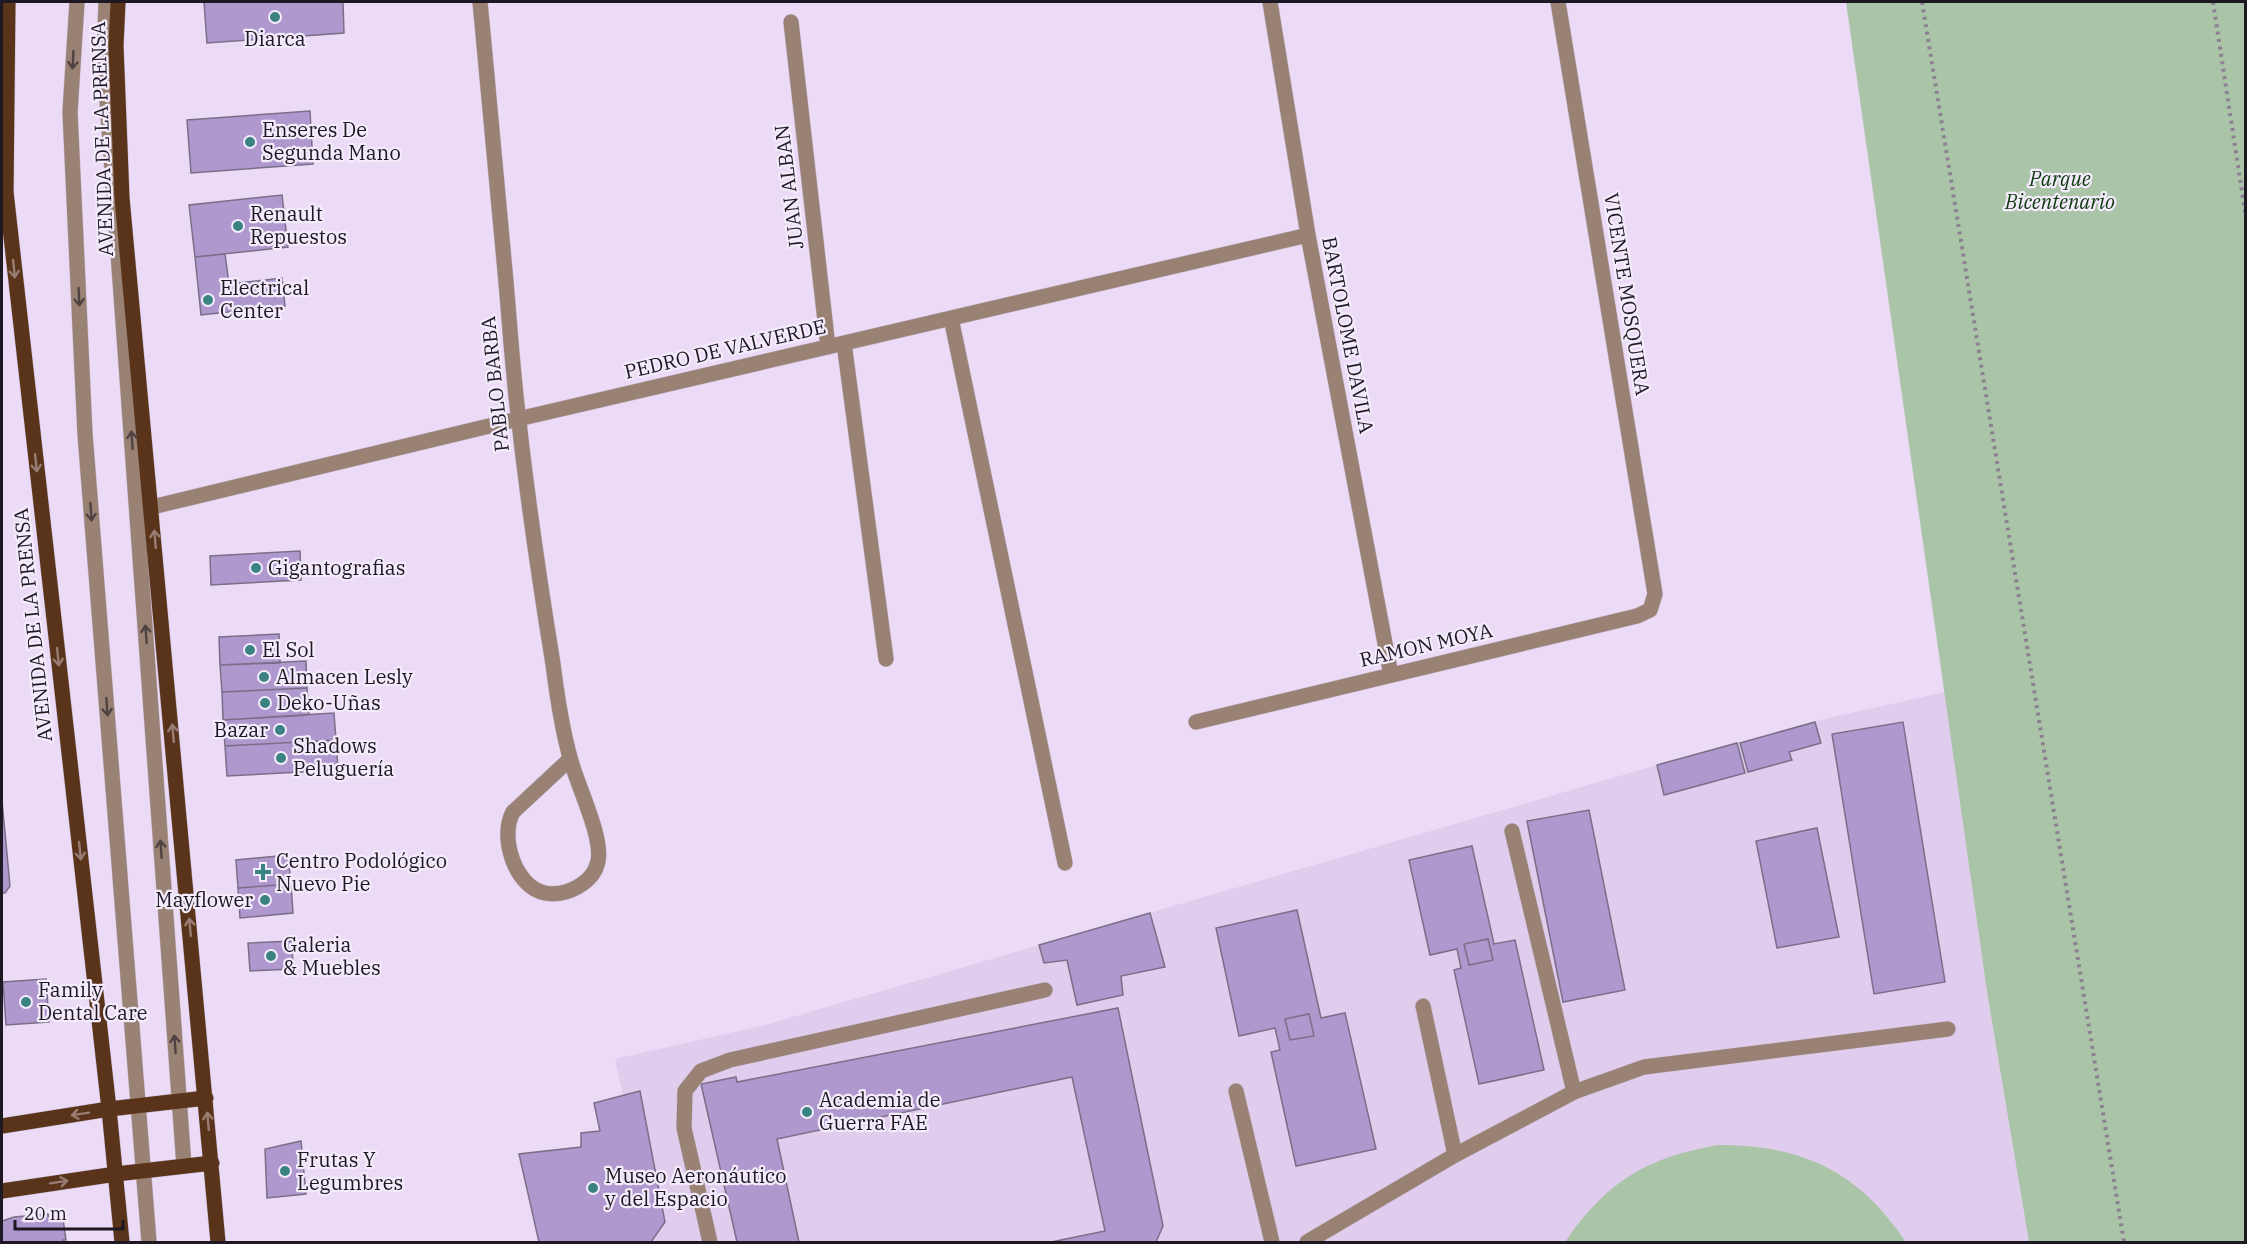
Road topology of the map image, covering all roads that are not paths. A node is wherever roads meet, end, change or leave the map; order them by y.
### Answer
1 (8, 2) edge
2 (77, 2) edge
3 (106, 2) edge
4 (118, 2) edge
5 (480, 2) edge
6 (1270, 2) edge
7 (1558, 2) edge
8 (791, 22) dead end
9 (1308, 235) junction
10 (951, 318) junction
11 (844, 343) junction
12 (828, 347) junction
13 (518, 419) junction
14 (152, 507) junction
15 (1655, 594) joint
16 (886, 659) dead end
17 (1390, 675) junction
18 (1196, 722) dead end
19 (570, 759) junction
20 (1512, 831) dead end
21 (1065, 863) dead end
22 (1045, 990) dead end
23 (1423, 1006) dead end
24 (1948, 1029) dead end
25 (1236, 1091) dead end
26 (1574, 1092) junction
27 (206, 1098) junction
28 (180, 1102) junction
29 (138, 1106) junction
30 (109, 1109) junction
31 (2, 1126) edge
32 (1455, 1155) junction
33 (212, 1162) junction
34 (184, 1166) junction
35 (144, 1170) junction
36 (116, 1174) junction
37 (2, 1191) edge
38 (122, 1242) edge
39 (149, 1242) edge
40 (218, 1242) edge
41 (710, 1242) edge
42 (1272, 1242) edge
43 (1307, 1242) edge

1 -> 30 main road, AVENIDA DE LA PRENSA
2 -> 29 street
28 -> 3 street
4 - 14 main road, AVENIDA DE LA PRENSA
5 - 13 street, PABLO BARBA
6 - 9 street, BARTOLOME DAVILA
7 - 15 street, VICENTE MOSQUERA
8 - 12 street, JUAN ALBAN
9 - 10 street, PEDRO DE VALVERDE
9 - 17 street, BARTOLOME DAVILA
10 - 11 street, PEDRO DE VALVERDE
10 - 21 street
11 - 12 street, PEDRO DE VALVERDE
11 - 16 street
12 - 13 street, PEDRO DE VALVERDE
13 - 14 street, PEDRO DE VALVERDE
13 - 19 street, PABLO BARBA
27 -> 14 main road, AVENIDA DE LA PRENSA
15 - 17 street, RAMON MOYA
17 - 18 street, RAMON MOYA
19 - 19 street, PABLO BARBA
20 - 26 street
22 - 41 street
23 - 32 street
24 - 26 street
25 - 42 street
26 - 32 street
27 - 28 main road
33 -> 27 main road, AVENIDA DE LA PRENSA
28 - 29 main road
28 - 34 street
29 - 30 main road
29 - 35 street
30 -> 31 main road
30 - 36 main road, AVENIDA DE LA PRENSA
32 - 43 street
33 - 34 main road
33 - 40 main road, AVENIDA DE LA PRENSA
34 - 35 main road
35 - 36 main road
35 - 39 street
37 -> 36 main road
36 - 38 main road, AVENIDA DE LA PRENSA

